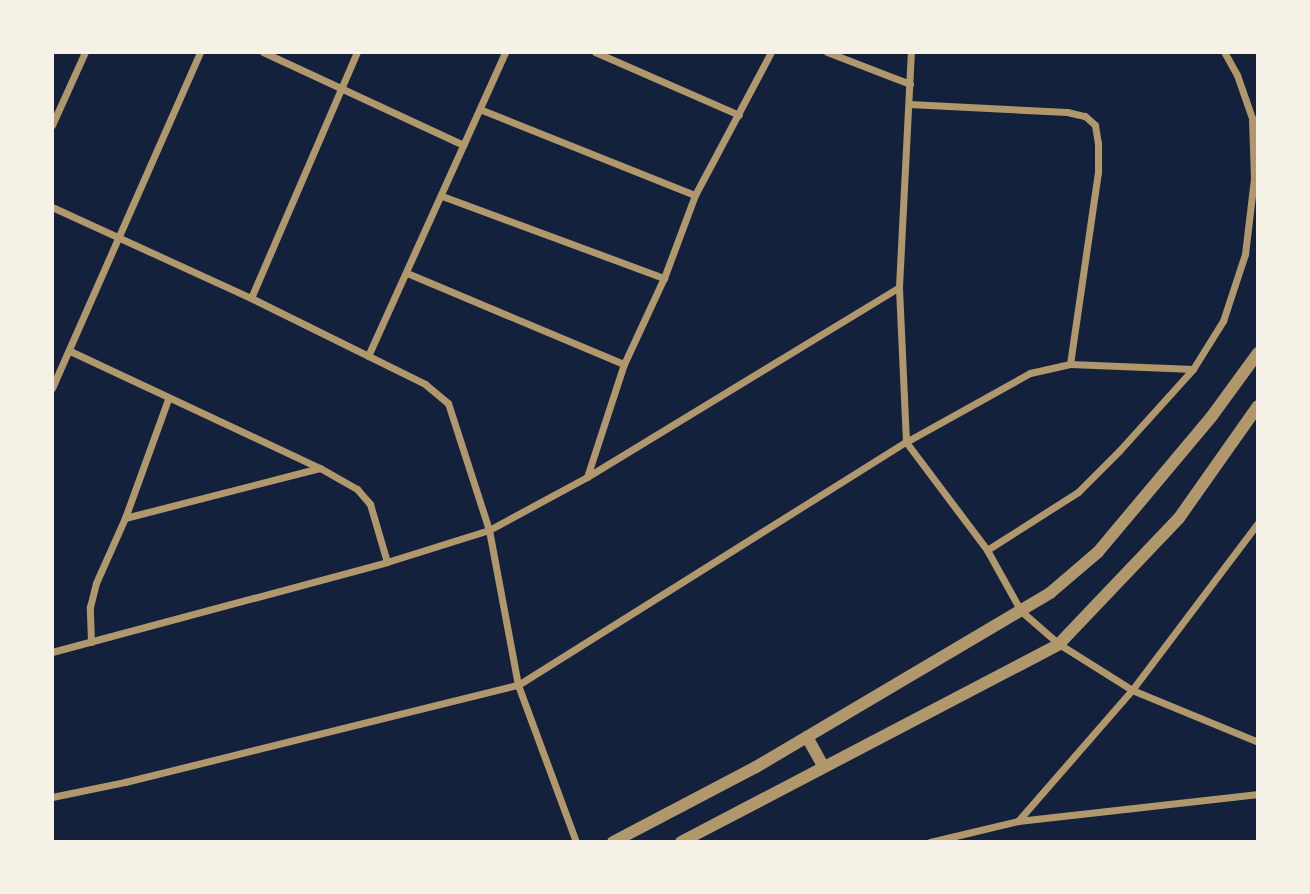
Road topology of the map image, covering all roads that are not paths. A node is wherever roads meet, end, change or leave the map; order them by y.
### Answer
1 (85, 52) edge
2 (200, 52) edge
3 (263, 52) edge
4 (357, 52) edge
5 (505, 52) edge
6 (595, 52) edge
7 (771, 52) edge
8 (827, 52) edge
9 (911, 52) edge
10 (1224, 52) edge
11 (910, 84) junction
12 (342, 88) junction
13 (909, 104) junction
14 (482, 110) junction
15 (738, 115) junction
16 (52, 125) edge
17 (463, 145) junction
18 (695, 195) junction
19 (442, 196) junction
20 (52, 207) edge
21 (118, 238) junction
22 (407, 273) junction
23 (664, 278) junction
24 (899, 287) junction
25 (251, 298) junction
26 (70, 351) junction
27 (1258, 353) edge
28 (368, 356) junction
29 (624, 364) junction
30 (1070, 364) junction
31 (1193, 369) junction
32 (52, 388) edge
33 (168, 399) junction
34 (1258, 406) edge
35 (906, 442) junction
36 (320, 468) junction
37 (587, 477) junction
38 (125, 518) junction
39 (1258, 523) edge
40 (489, 530) junction
41 (987, 550) junction
42 (387, 562) junction
43 (1021, 611) junction
44 (91, 642) junction
45 (1059, 644) junction
46 (52, 652) edge
47 (519, 685) junction
48 (1132, 690) junction
49 (807, 737) junction
50 (1257, 741) edge
51 (823, 766) junction
52 (1258, 794) edge
53 (52, 797) edge
54 (1018, 821) junction
55 (576, 842) edge
56 (613, 842) edge
57 (681, 842) edge
58 (930, 842) edge

1 - 16 street
2 - 21 street
3 - 12 street
4 - 12 street
5 - 14 street
6 - 15 street
7 - 15 street
8 - 11 street
9 - 11 street
10 - 31 street
11 - 13 street
12 - 17 street
12 - 25 street
13 - 24 street
13 - 30 street
14 - 17 street
14 - 18 street
15 - 18 street
17 - 19 street
18 - 23 street
19 - 22 street
19 - 23 street
20 - 21 street
21 - 25 street
21 - 26 street
22 - 28 street
22 - 29 street
23 - 29 street
24 - 35 street
24 - 37 street
25 - 28 street
26 - 32 street
26 - 33 street
27 - 43 street
28 - 40 street
29 - 37 street
30 - 31 street
30 - 35 street
31 - 41 street
33 - 36 street
33 - 38 street
34 - 45 street
35 - 41 street
35 - 47 street
36 - 38 street
36 - 42 street
37 - 40 street
38 - 44 street
39 - 48 street
40 - 42 street
40 - 47 street
41 - 43 street
42 - 44 street
43 - 45 street
43 - 49 street
44 - 46 street
45 - 48 street
45 - 51 street
47 - 53 street
47 - 55 street
48 - 50 street
48 - 54 street
49 - 51 street
49 - 56 street
51 - 57 street
52 - 54 street
54 - 58 street

